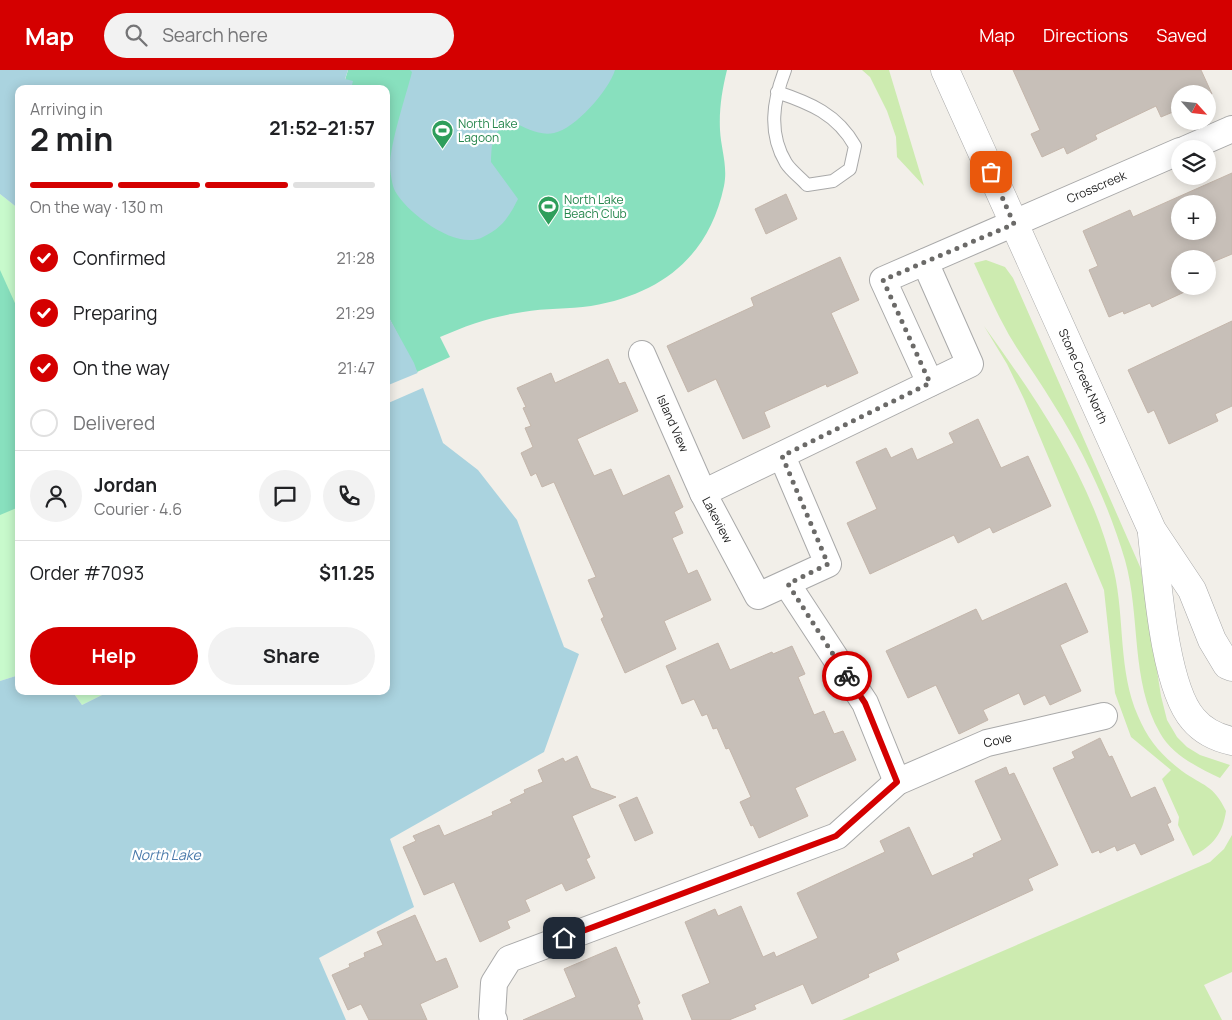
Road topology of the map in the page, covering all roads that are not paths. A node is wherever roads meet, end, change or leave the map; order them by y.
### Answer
1 (785, 70) edge
2 (945, 70) edge
3 (777, 92) junction
4 (1232, 129) edge
5 (1207, 140) edge
6 (1171, 155) edge
7 (1014, 224) junction
8 (925, 262) junction
9 (642, 354) dead end
10 (930, 383) junction
11 (782, 456) junction
12 (702, 493) junction
13 (1152, 530) junction
14 (788, 584) junction
15 (1232, 667) edge
16 (1104, 716) dead end
17 (1232, 741) edge
18 (897, 782) junction
19 (490, 1019) edge

1 - 3 lane
2 - 7 street, Stone Creek North
3 - 3 lane
4 - 5 street
6 - 7 street, Crosscreek
7 - 8 street
7 - 13 street, Stone Creek North
8 - 10 street, Lakeview
8 - 10 street
9 - 12 street, Island View
10 - 11 street, Lakeview
11 - 12 street, Lakeview
11 - 14 street, Lakeview
12 - 14 street, Lakeview
13 - 15 street, Stone Creek North
13 - 17 street, Stone Creek North
14 - 18 street
16 - 18 street, Cove
18 - 19 street

